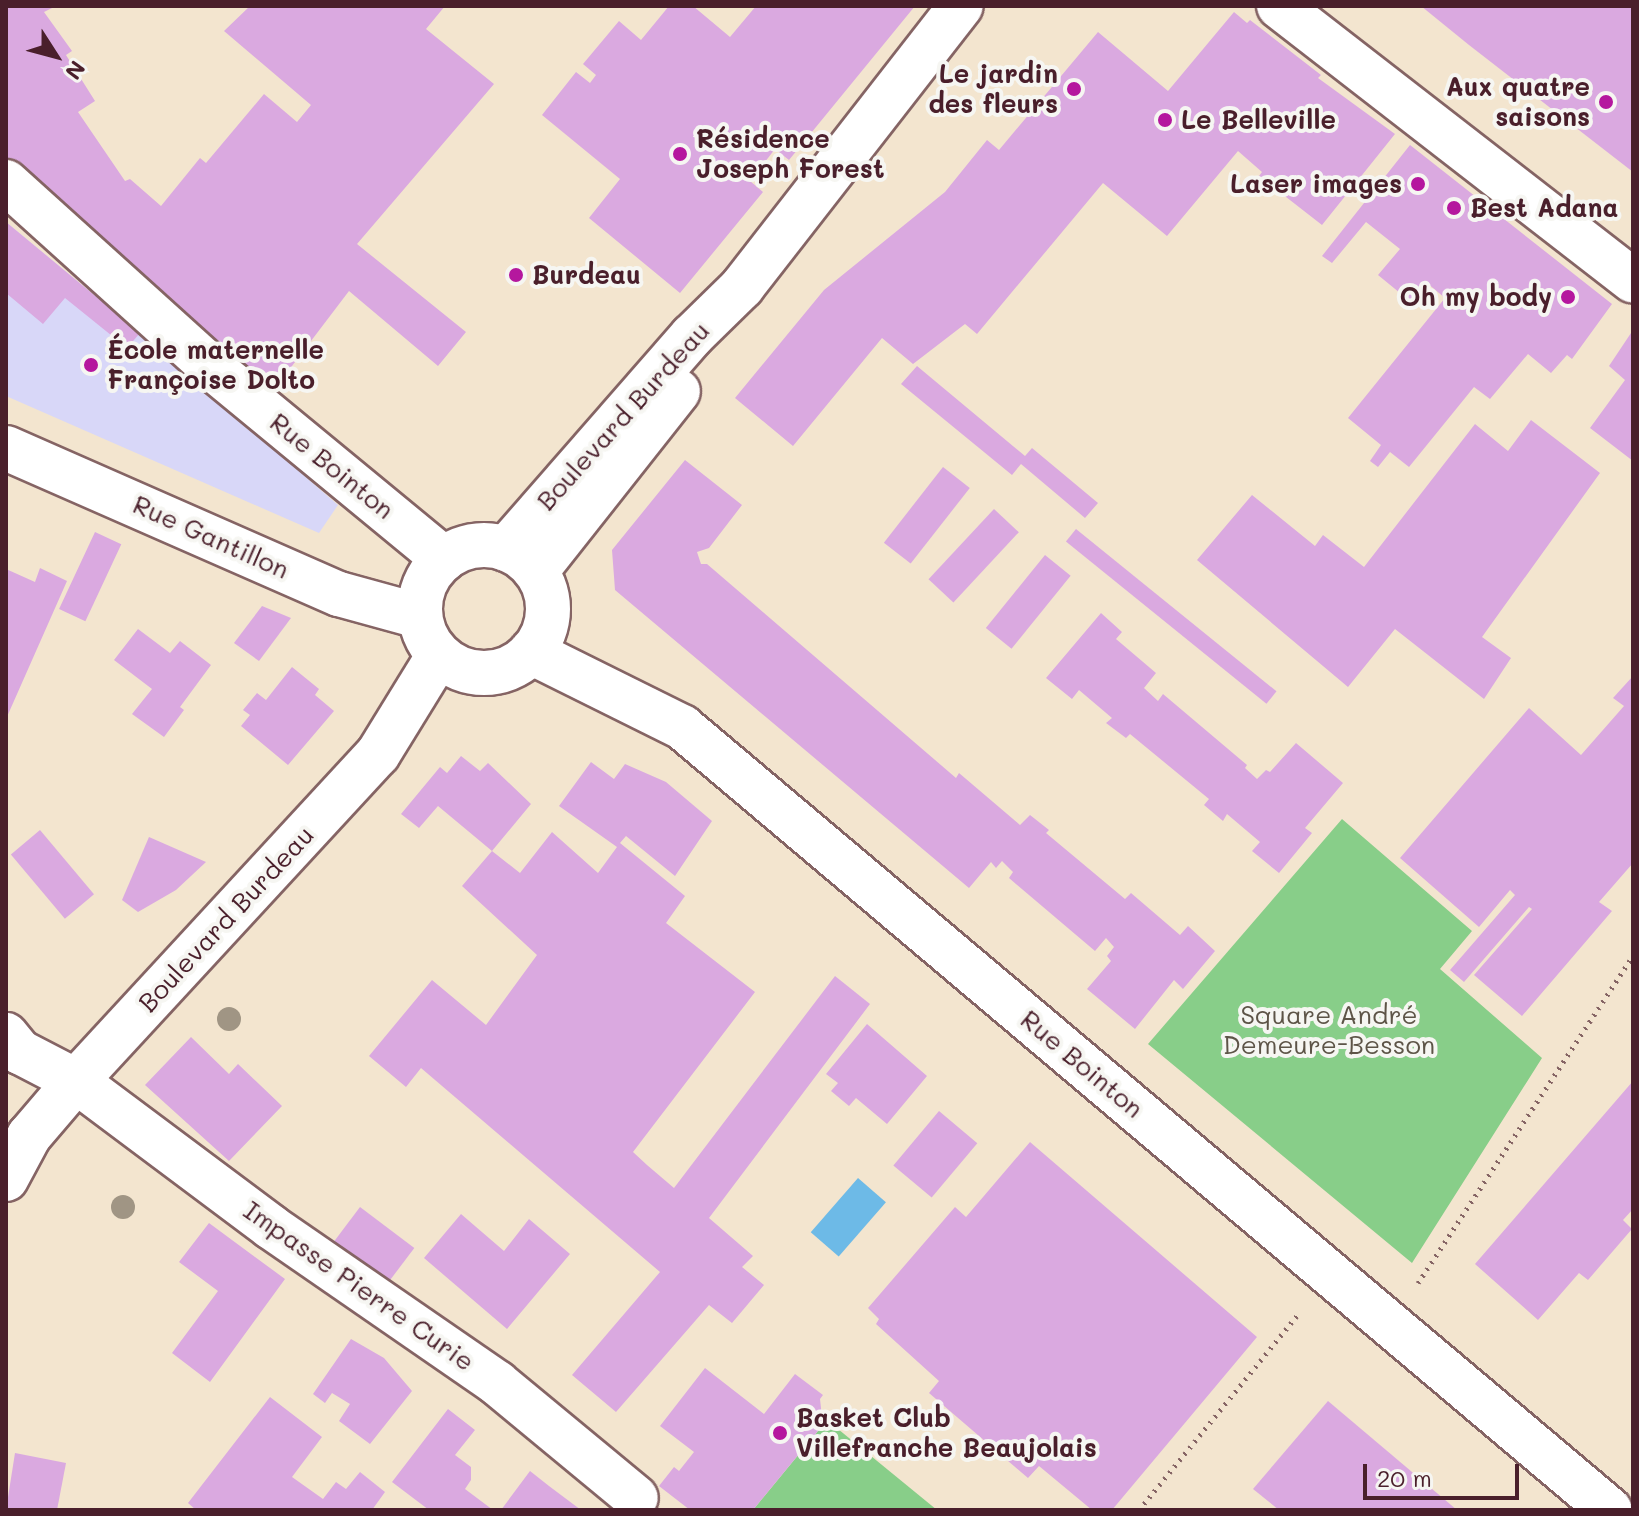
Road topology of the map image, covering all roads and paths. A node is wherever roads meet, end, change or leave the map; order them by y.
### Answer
1 (961, 6) edge
2 (1279, 6) edge
3 (6, 182) edge
4 (1633, 281) edge
5 (6, 448) edge
6 (444, 559) junction
7 (521, 560) junction
8 (419, 616) junction
9 (531, 652) junction
10 (439, 655) junction
11 (1633, 956) edge
12 (11, 1045) edge
13 (76, 1081) junction
14 (6, 1179) edge
15 (1331, 1274) junction
16 (1390, 1325) junction
17 (636, 1498) dead end
18 (1139, 1510) edge
19 (1610, 1510) edge

1 - 7 street, Boulevard Burdeau
2 - 4 street
3 - 6 street, Rue Bointon
5 - 8 street, Rue Gantillon
6 - 7 street
6 - 8 street
7 - 9 street
8 - 10 street
9 - 10 street
9 - 15 street, Rue Bointon
10 - 13 street, Boulevard Burdeau
11 - 16 path
12 - 13 street, Impasse Pierre Curie
13 - 14 street, Boulevard Burdeau
13 - 17 street, Impasse Pierre Curie
15 - 16 street, Rue Bointon
15 - 18 path
16 - 19 street, Rue Bointon

